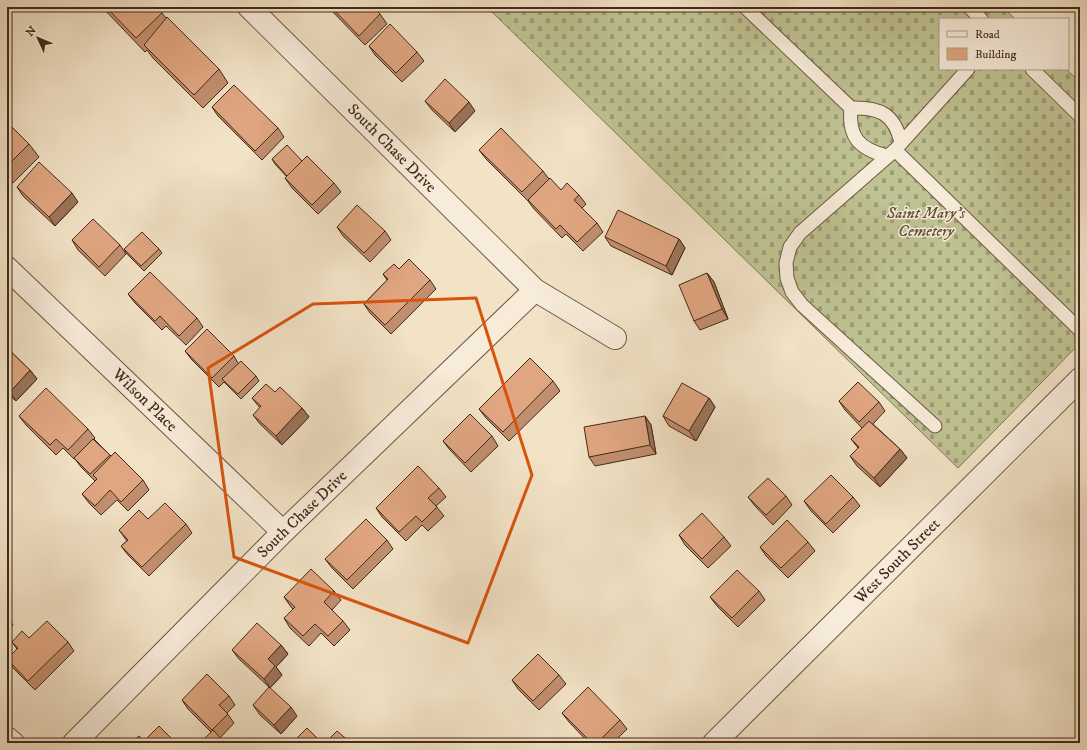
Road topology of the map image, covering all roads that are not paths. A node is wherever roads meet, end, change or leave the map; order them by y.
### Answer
1 (249, 7) edge
2 (745, 7) edge
3 (969, 7) edge
4 (980, 18) edge
5 (967, 70) edge
6 (1033, 70) edge
7 (851, 108) junction
8 (1080, 116) edge
9 (894, 150) junction
10 (7, 268) edge
11 (535, 290) junction
12 (1080, 330) edge
13 (614, 338) dead end
14 (1080, 379) edge
15 (935, 426) dead end
16 (283, 532) junction
17 (7, 738) edge
18 (13, 743) edge
19 (74, 743) edge
20 (714, 743) edge

1 - 11 street, South Chase Drive
2 - 7 lane
3 - 4 lane
5 - 9 lane
6 - 8 lane
7 - 9 lane
7 - 9 lane
9 - 12 lane
9 - 15 lane
10 - 16 street, Wilson Place
11 - 13 street, South Chase Drive
11 - 16 street, South Chase Drive
14 - 20 street, West South Street
16 - 19 street, South Chase Drive
17 - 18 street

